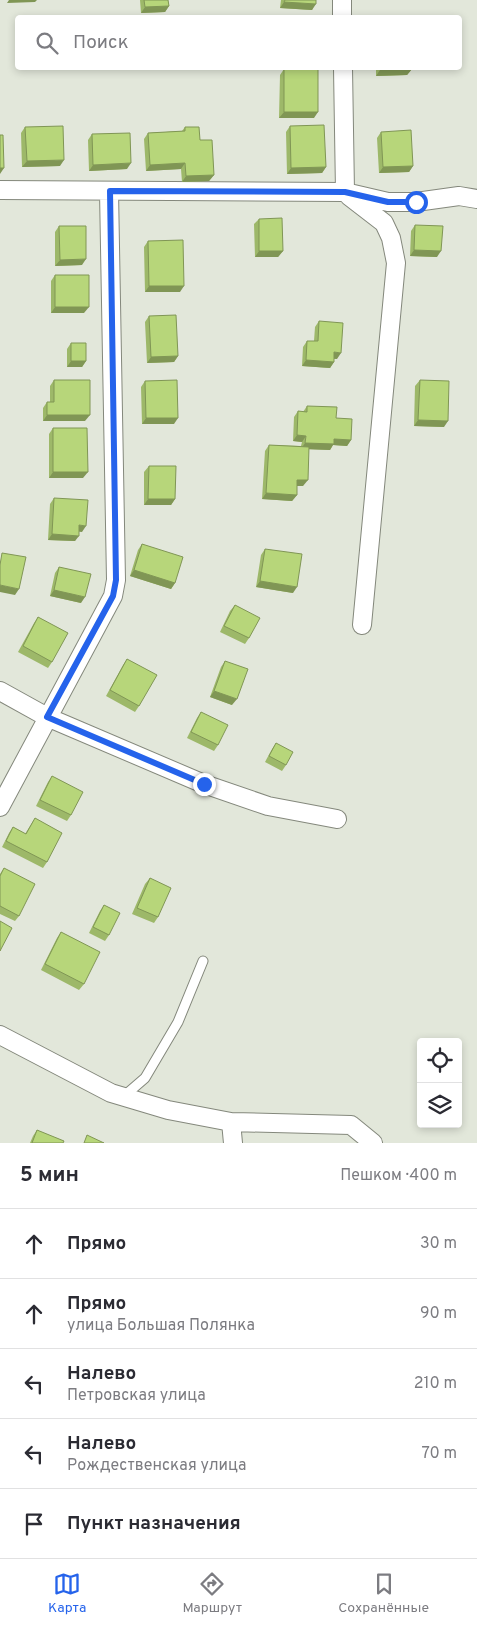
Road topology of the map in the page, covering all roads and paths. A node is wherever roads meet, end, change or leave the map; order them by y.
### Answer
1 (342, 0) edge
2 (342, 15) edge
3 (343, 70) edge
4 (0, 190) edge
5 (110, 191) junction
6 (345, 192) junction
7 (477, 199) edge
8 (362, 625) dead end
9 (0, 692) edge
10 (47, 717) junction
11 (0, 807) edge
12 (337, 819) dead end
13 (203, 961) dead end
14 (0, 1035) edge
15 (117, 1095) junction
16 (231, 1122) junction
17 (233, 1143) edge
18 (373, 1143) edge

1 - 2 street
3 - 6 street
4 - 5 street
5 - 6 street
5 - 10 street
6 - 7 street
6 - 8 street
9 - 10 street
10 - 11 street
10 - 12 street
13 - 15 lane
14 - 15 street
15 - 16 street
16 - 17 street
16 - 18 street

